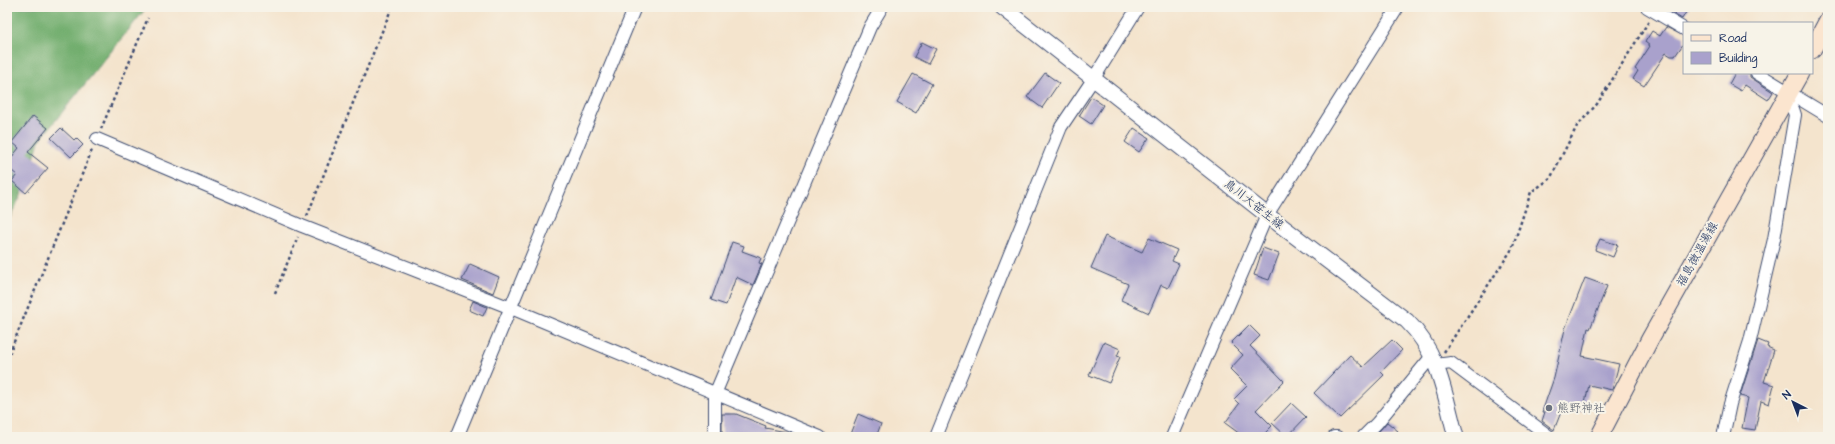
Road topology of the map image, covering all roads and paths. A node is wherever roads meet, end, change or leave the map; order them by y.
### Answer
1 (392, 7) edge
2 (635, 7) edge
3 (882, 7) edge
4 (1002, 7) edge
5 (1138, 7) edge
6 (1398, 7) edge
7 (1651, 9) edge
8 (148, 18) dead end
9 (1828, 20) edge
10 (1683, 28) edge
11 (1813, 48) edge
12 (1758, 74) edge
13 (1799, 74) edge
14 (1094, 78) junction
15 (1787, 97) junction
16 (1828, 116) edge
17 (97, 139) junction
18 (1267, 215) junction
19 (302, 226) junction
20 (275, 293) dead end
21 (511, 308) junction
22 (7, 359) edge
23 (1434, 360) junction
24 (715, 394) junction
25 (457, 437) edge
26 (715, 437) edge
27 (820, 437) edge
28 (936, 437) edge
29 (1172, 437) edge
30 (1334, 437) edge
31 (1338, 437) edge
32 (1363, 437) edge
33 (1456, 437) edge
34 (1550, 437) edge
35 (1599, 437) edge
36 (1723, 437) edge

1 - 19 path
2 - 21 street
3 - 24 street
4 - 14 street, 鳥川大笹生線
5 - 14 street
6 - 18 street
7 - 10 street
7 - 23 path
8 - 17 path
9 - 11 main road
12 - 15 street
13 - 15 main road, 福島微温湯線
14 - 18 street, 鳥川大笹生線
14 - 28 street
15 - 16 street
15 - 35 main road, 福島微温湯線
15 - 36 street
17 - 19 street
17 - 22 path
18 - 23 street, 鳥川大笹生線
18 - 29 street
19 - 20 path
19 - 21 street
21 - 24 street
21 - 25 street
23 - 32 street
23 - 33 street, 鳥川大笹生線
23 - 34 street
24 - 26 street
24 - 27 street
30 - 31 street

